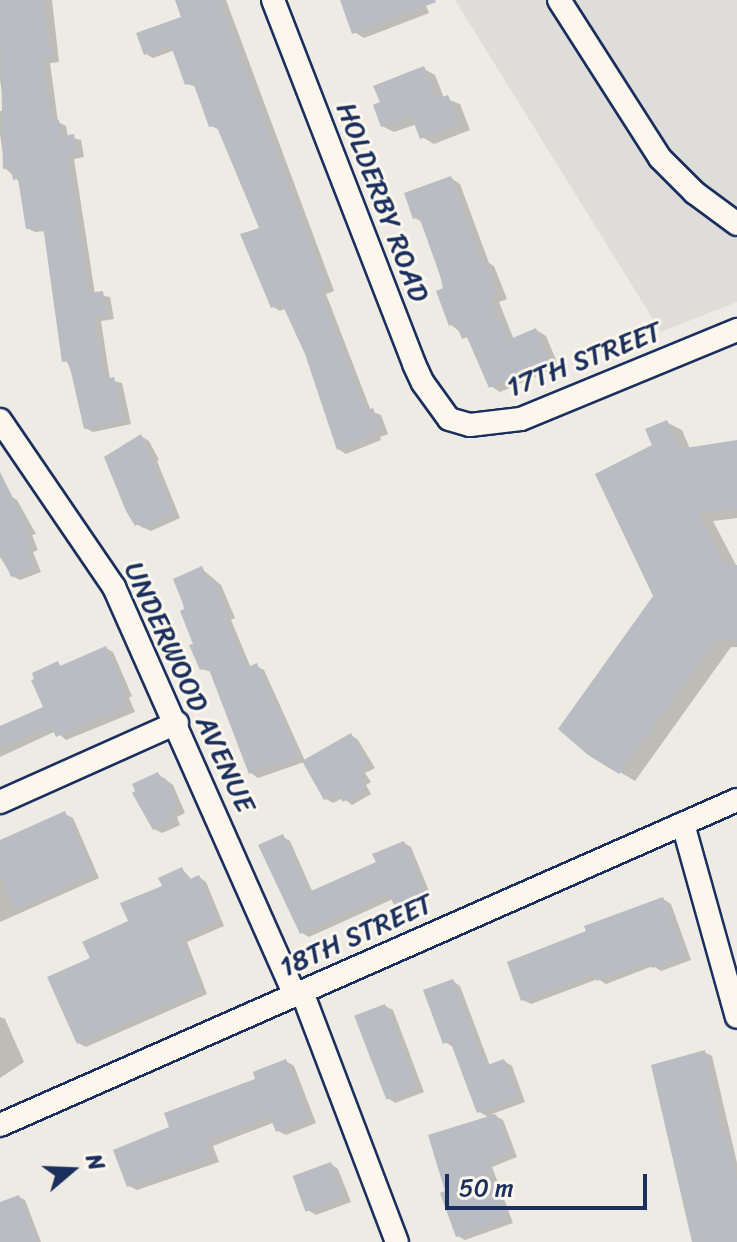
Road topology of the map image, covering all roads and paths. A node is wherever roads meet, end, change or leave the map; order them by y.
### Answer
1 (273, 0) edge
2 (559, 0) edge
3 (737, 224) edge
4 (737, 330) edge
5 (449, 419) joint
6 (0, 420) edge
7 (177, 723) junction
8 (737, 800) edge
9 (0, 802) edge
10 (683, 824) junction
11 (298, 993) junction
12 (737, 1017) edge
13 (0, 1125) edge
14 (397, 1242) edge

1 - 5 street, HOLDERBY ROAD
2 - 3 street
4 - 5 street, 17TH STREET
6 - 7 street, UNDERWOOD AVENUE
7 - 9 street
7 - 11 street, UNDERWOOD AVENUE
8 - 10 street, 18TH STREET
10 - 11 street, 18TH STREET
10 - 12 street
11 - 13 street, 18TH STREET
11 - 14 street, UNDERWOOD AVENUE

